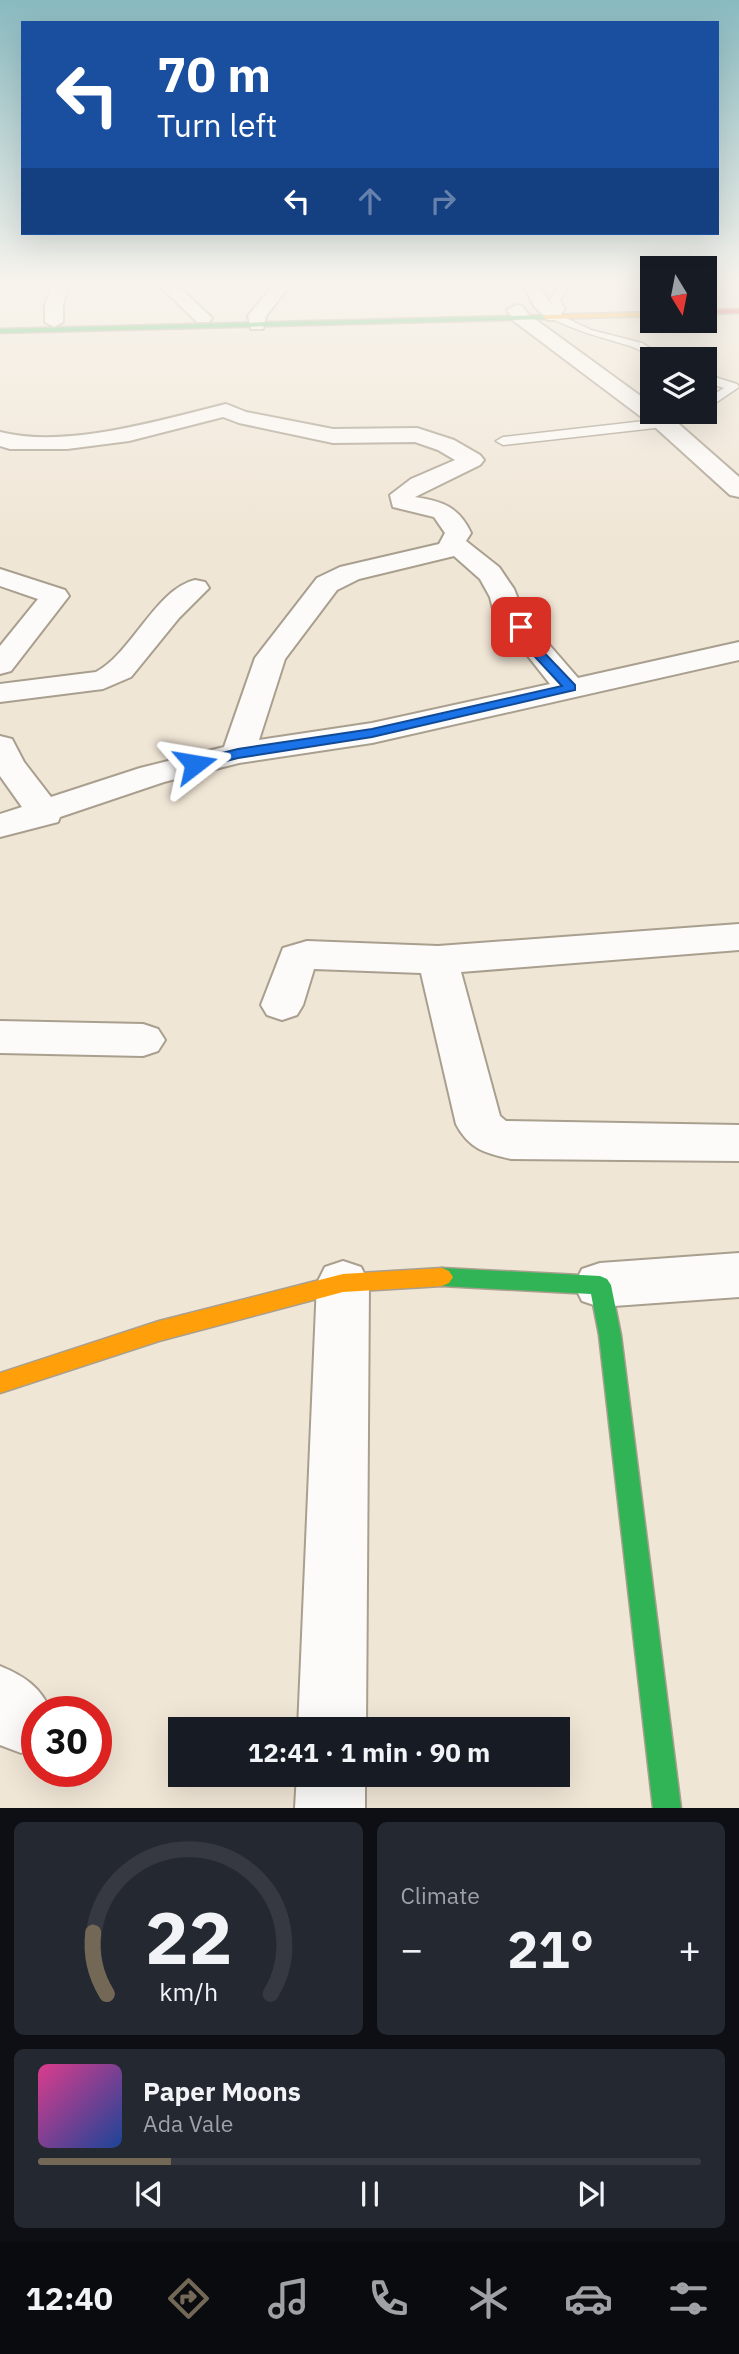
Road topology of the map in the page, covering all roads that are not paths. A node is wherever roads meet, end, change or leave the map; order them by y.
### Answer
1 (591, 368) edge
2 (717, 381) edge
3 (736, 387) edge
4 (717, 399) edge
5 (640, 405) edge
6 (655, 424) edge
7 (665, 424) edge
8 (0, 439) edge
9 (503, 441) dead end
10 (739, 490) edge
11 (452, 544) junction
12 (0, 577) edge
13 (195, 589) dead end
14 (733, 658) edge
15 (0, 665) edge
16 (571, 688) junction
17 (0, 693) edge
18 (0, 746) edge
19 (238, 754) junction
20 (45, 814) junction
21 (0, 827) edge
22 (739, 937) edge
23 (438, 960) junction
24 (282, 1005) dead end
25 (0, 1037) edge
26 (143, 1040) dead end
27 (739, 1143) edge
28 (739, 1275) edge
29 (343, 1283) junction
30 (600, 1285) junction
31 (0, 1383) edge
32 (332, 1717) edge
33 (331, 1787) edge
34 (330, 1808) edge
35 (667, 1808) edge

1 - 5 street
2 - 3 lane
3 - 4 lane
6 - 9 lane
7 - 10 street
8 - 11 street
11 - 16 street
11 - 19 street
12 - 15 street
13 - 17 street
14 - 16 street
16 - 19 street
18 - 20 street
19 - 20 street
20 - 21 street
22 - 23 street
23 - 24 street
23 - 27 street
25 - 26 street
28 - 30 street
29 - 30 main road
29 - 31 main road
29 - 32 street
30 - 35 main road
33 - 34 street

